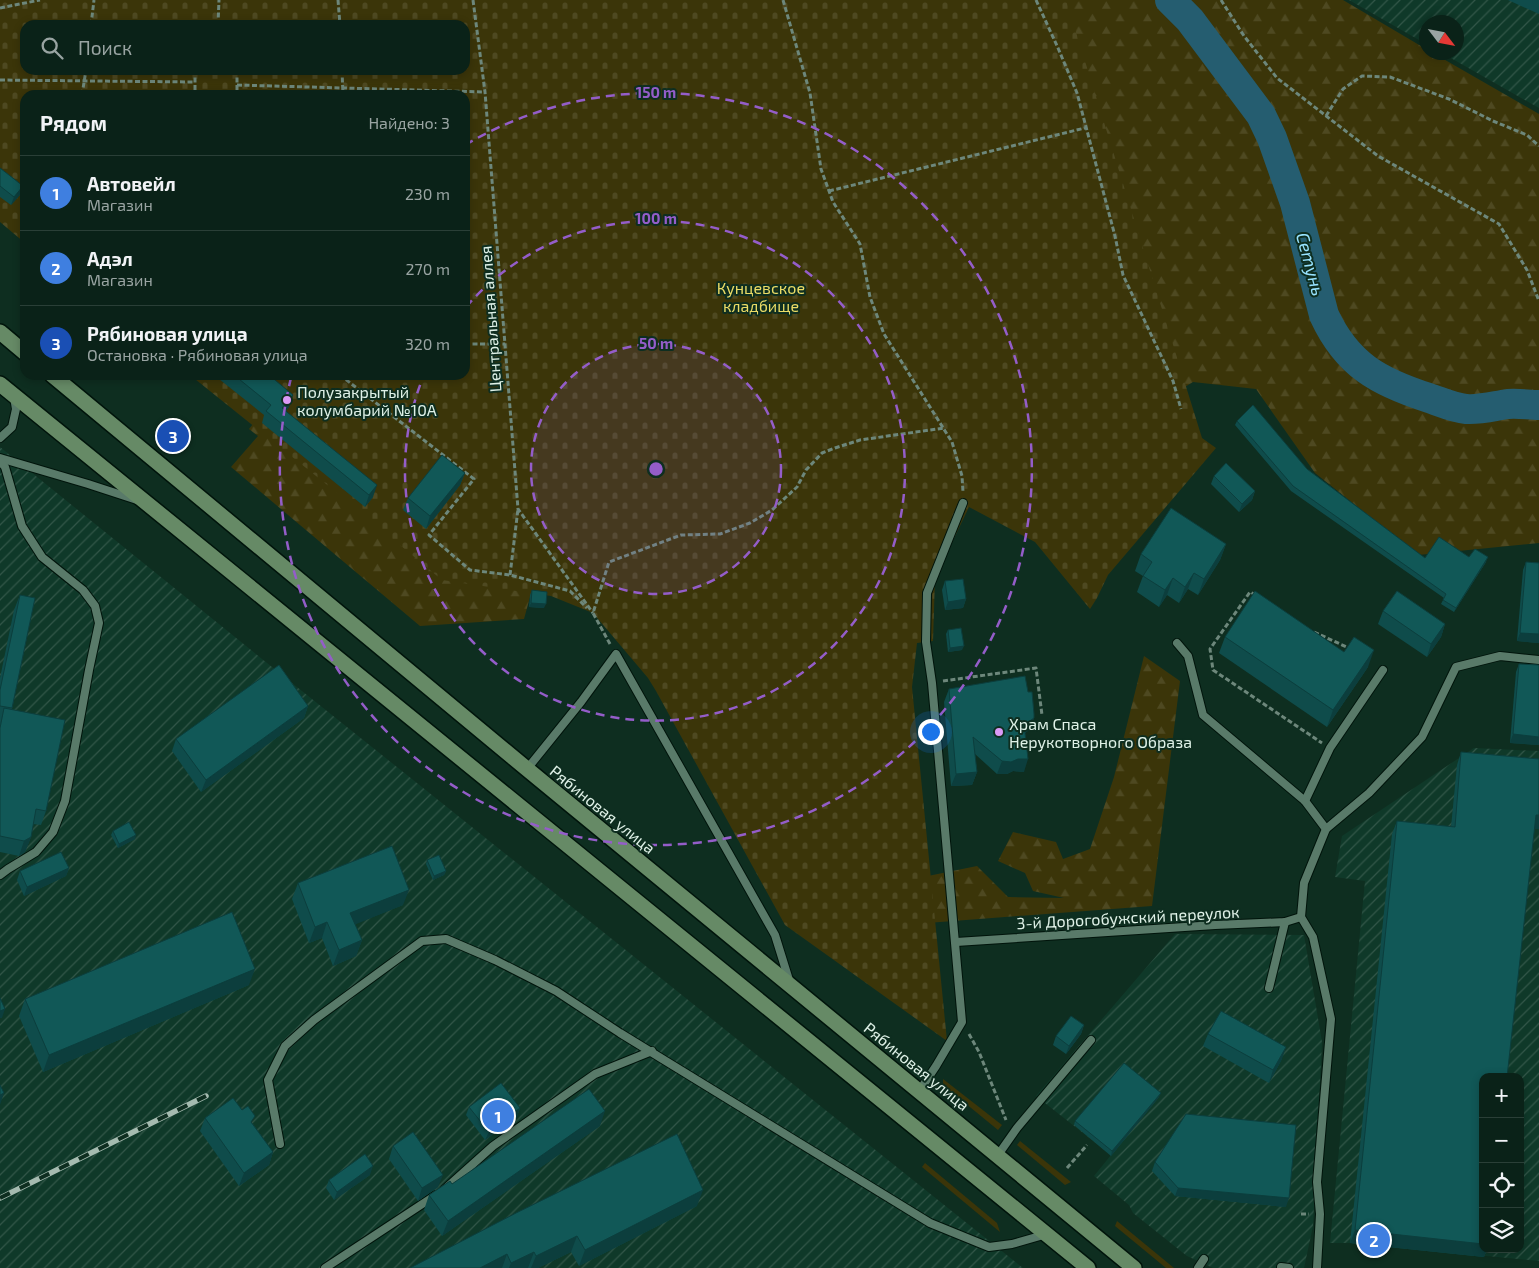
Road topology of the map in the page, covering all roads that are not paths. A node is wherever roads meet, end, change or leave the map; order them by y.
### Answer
1 (0, 332) edge
2 (20, 349) edge
3 (58, 380) edge
4 (0, 384) edge
5 (14, 395) junction
6 (0, 438) edge
7 (0, 460) edge
8 (963, 503) road end
9 (148, 504) junction
10 (1177, 643) dead end
11 (1539, 660) edge
12 (1384, 670) dead end
13 (527, 769) junction
14 (1305, 801) junction
15 (1326, 829) junction
16 (0, 875) edge
17 (1301, 917) junction
18 (1285, 922) junction
19 (956, 942) junction
20 (790, 985) junction
21 (1268, 988) dead end
22 (1091, 1040) dead end
23 (652, 1051) junction
24 (920, 1090) junction
25 (280, 1144) dead end
26 (998, 1155) junction
27 (1047, 1234) junction
28 (1204, 1259) dead end
29 (1281, 1266) dead end
30 (325, 1268) edge
31 (1088, 1268) edge
32 (1134, 1268) edge
33 (1198, 1268) edge
34 (1289, 1268) edge
35 (1318, 1268) edge

1 - 2 main road
3 - 13 main road, Рябиновая улица
4 - 5 main road
5 - 6 lane
5 - 9 main road
7 - 9 lane
7 - 16 lane
8 - 19 lane
9 - 27 main road
10 - 14 lane
11 - 15 lane
12 - 14 lane
13 - 20 main road, Рябиновая улица
13 - 20 lane
14 - 15 lane
15 - 17 lane
17 - 18 lane, 3-й Дорогобужский переулок
17 - 35 lane
18 - 19 lane, 3-й Дорогобужский переулок
18 - 21 lane
19 - 24 lane
20 - 24 main road, Рябиновая улица
22 - 26 lane
23 - 25 lane
23 - 27 lane
23 - 30 lane
24 - 26 main road, Рябиновая улица
26 - 32 main road, Рябиновая улица
27 - 31 main road
28 - 33 lane
29 - 34 lane

